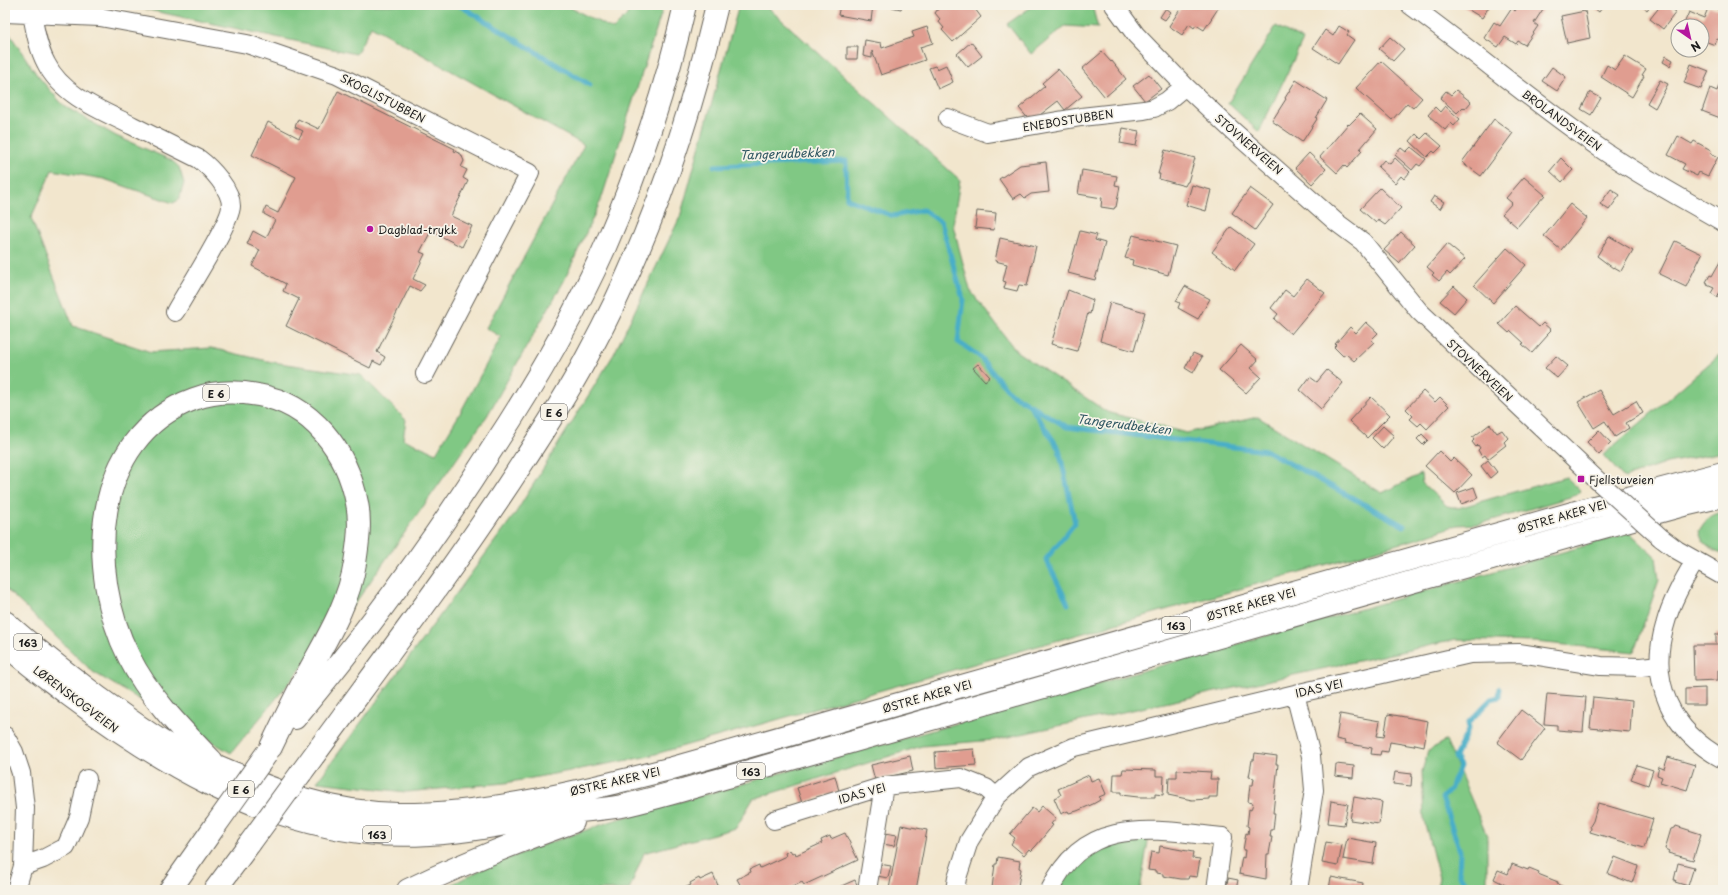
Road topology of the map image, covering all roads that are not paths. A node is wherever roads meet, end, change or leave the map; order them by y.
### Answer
1 (685, 5) edge
2 (717, 5) edge
3 (1114, 5) edge
4 (1410, 5) edge
5 (5, 13) edge
6 (32, 14) junction
7 (1185, 86) junction
8 (948, 118) dead end
9 (1723, 222) edge
10 (175, 312) dead end
11 (425, 374) dead end
12 (1723, 473) edge
13 (1723, 496) edge
14 (1695, 561) junction
15 (1723, 576) edge
16 (5, 622) edge
17 (5, 644) edge
18 (1659, 665) junction
19 (1295, 694) junction
20 (135, 723) joint
21 (5, 736) edge
22 (149, 750) joint
23 (269, 750) junction
24 (1723, 759) edge
25 (215, 765) junction
26 (87, 779) dead end
27 (884, 786) junction
28 (996, 796) junction
29 (621, 806) junction
30 (774, 820) dead end
31 (23, 866) junction
32 (16, 890) edge
33 (170, 890) edge
34 (215, 890) edge
35 (408, 890) edge
36 (868, 890) edge
37 (955, 890) edge
38 (1050, 890) edge
39 (1216, 890) edge
40 (1298, 890) edge

1 - 23 highway, E 6
2 - 34 highway, E 6, bridge
3 - 7 street, STOVNERVEIEN
4 - 9 street, BROLANDSVEIEN
5 - 6 street, SKOGLISTUBBEN
6 - 10 street
6 - 11 street, SKOGLISTUBBEN
7 - 8 street, ENEBOSTUBBEN
7 - 14 street, STOVNERVEIEN, bridge
12 - 25 highway, ØSTRE AKER VEI / 163
13 - 29 highway, ØSTRE AKER VEI / 163
14 - 15 street
14 - 18 street
16 - 20 highway, LØRENSKOGVEIEN / 163
17 - 22 highway, LØRENSKOGVEIEN / 163
18 - 19 street, IDAS VEI
18 - 24 street
19 - 28 street, IDAS VEI
19 - 40 street
20 - 25 highway, ØSTRE AKER VEI / 163
21 - 31 street
22 - 29 highway, ØSTRE AKER VEI / 163
23 - 25 highway, E 6
23 - 33 highway, E 6, bridge
26 - 31 street
27 - 28 street, IDAS VEI
27 - 30 street, IDAS VEI
27 - 36 street
28 - 37 street, IDAS VEI
29 - 35 highway
31 - 32 street
38 - 39 street

